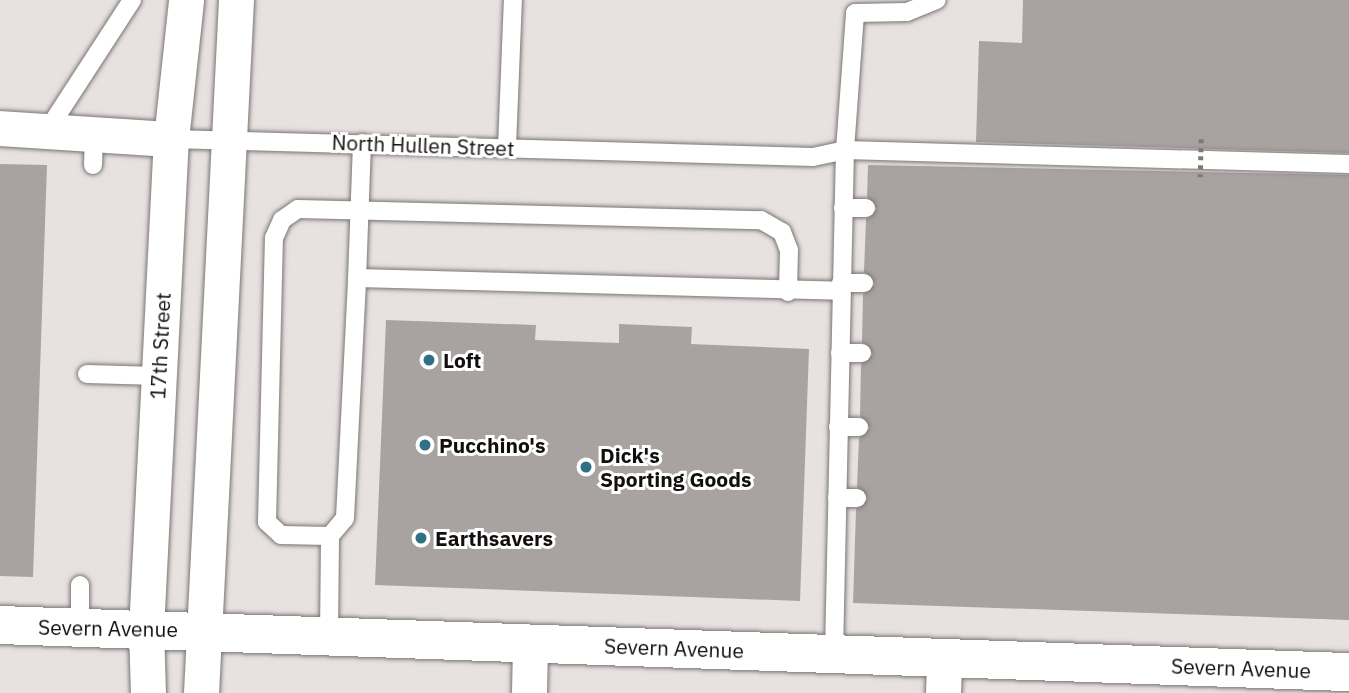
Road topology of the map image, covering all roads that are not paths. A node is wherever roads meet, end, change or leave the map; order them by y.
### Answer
1 (132, 0) edge
2 (186, 0) edge
3 (236, 0) edge
4 (513, 0) edge
5 (937, 0) edge
6 (0, 128) edge
7 (47, 131) junction
8 (226, 138) junction
9 (171, 139) junction
10 (362, 143) junction
11 (507, 147) junction
12 (845, 150) junction
13 (1349, 164) edge
14 (843, 208) junction
15 (866, 208) dead end
16 (359, 211) junction
17 (357, 278) junction
18 (864, 283) dead end
19 (841, 287) junction
20 (788, 292) junction
21 (840, 353) junction
22 (862, 353) dead end
23 (87, 374) dead end
24 (159, 376) junction
25 (838, 428) junction
26 (859, 428) dead end
27 (837, 498) junction
28 (857, 498) dead end
29 (330, 536) junction
30 (836, 574) junction
31 (854, 575) dead end
32 (80, 585) dead end
33 (0, 625) edge
34 (80, 628) junction
35 (202, 629) junction
36 (146, 630) junction
37 (330, 635) junction
38 (530, 644) junction
39 (834, 653) junction
40 (944, 676) edge
41 (1345, 679) edge
42 (148, 693) edge
43 (201, 693) edge
44 (529, 693) edge

1 - 7 lane
2 - 9 street, 17th Street
3 - 8 street
4 - 11 lane
5 - 12 lane
6 - 7 street, North Hullen Street
7 - 9 street, North Hullen Street
8 - 9 lane, North Hullen Street
8 - 10 lane, North Hullen Street
8 - 35 street
9 - 24 street, 17th Street
10 - 11 lane, North Hullen Street
10 - 16 lane
11 - 12 lane, North Hullen Street
12 - 13 lane, North Hullen Street
12 - 14 lane
14 - 15 lane
14 - 19 lane
16 - 17 lane
16 - 20 lane
16 - 29 lane
17 - 20 lane
17 - 29 lane
18 - 19 lane
19 - 20 lane
19 - 21 lane
21 - 22 lane
21 - 25 lane
23 - 24 lane
24 - 36 street, 17th Street
25 - 26 lane
25 - 27 lane
27 - 28 lane
27 - 30 lane
29 - 37 lane
30 - 31 lane
30 - 39 lane
32 - 34 lane
33 - 34 street, Severn Avenue
34 - 36 street, Severn Avenue
35 - 36 street, Severn Avenue
35 - 37 street, Severn Avenue
35 - 43 street
36 - 42 street, 17th Street
37 - 38 street, Severn Avenue
38 - 39 street, Severn Avenue
38 - 44 street
39 - 40 street, Severn Avenue
40 - 41 street, Severn Avenue

